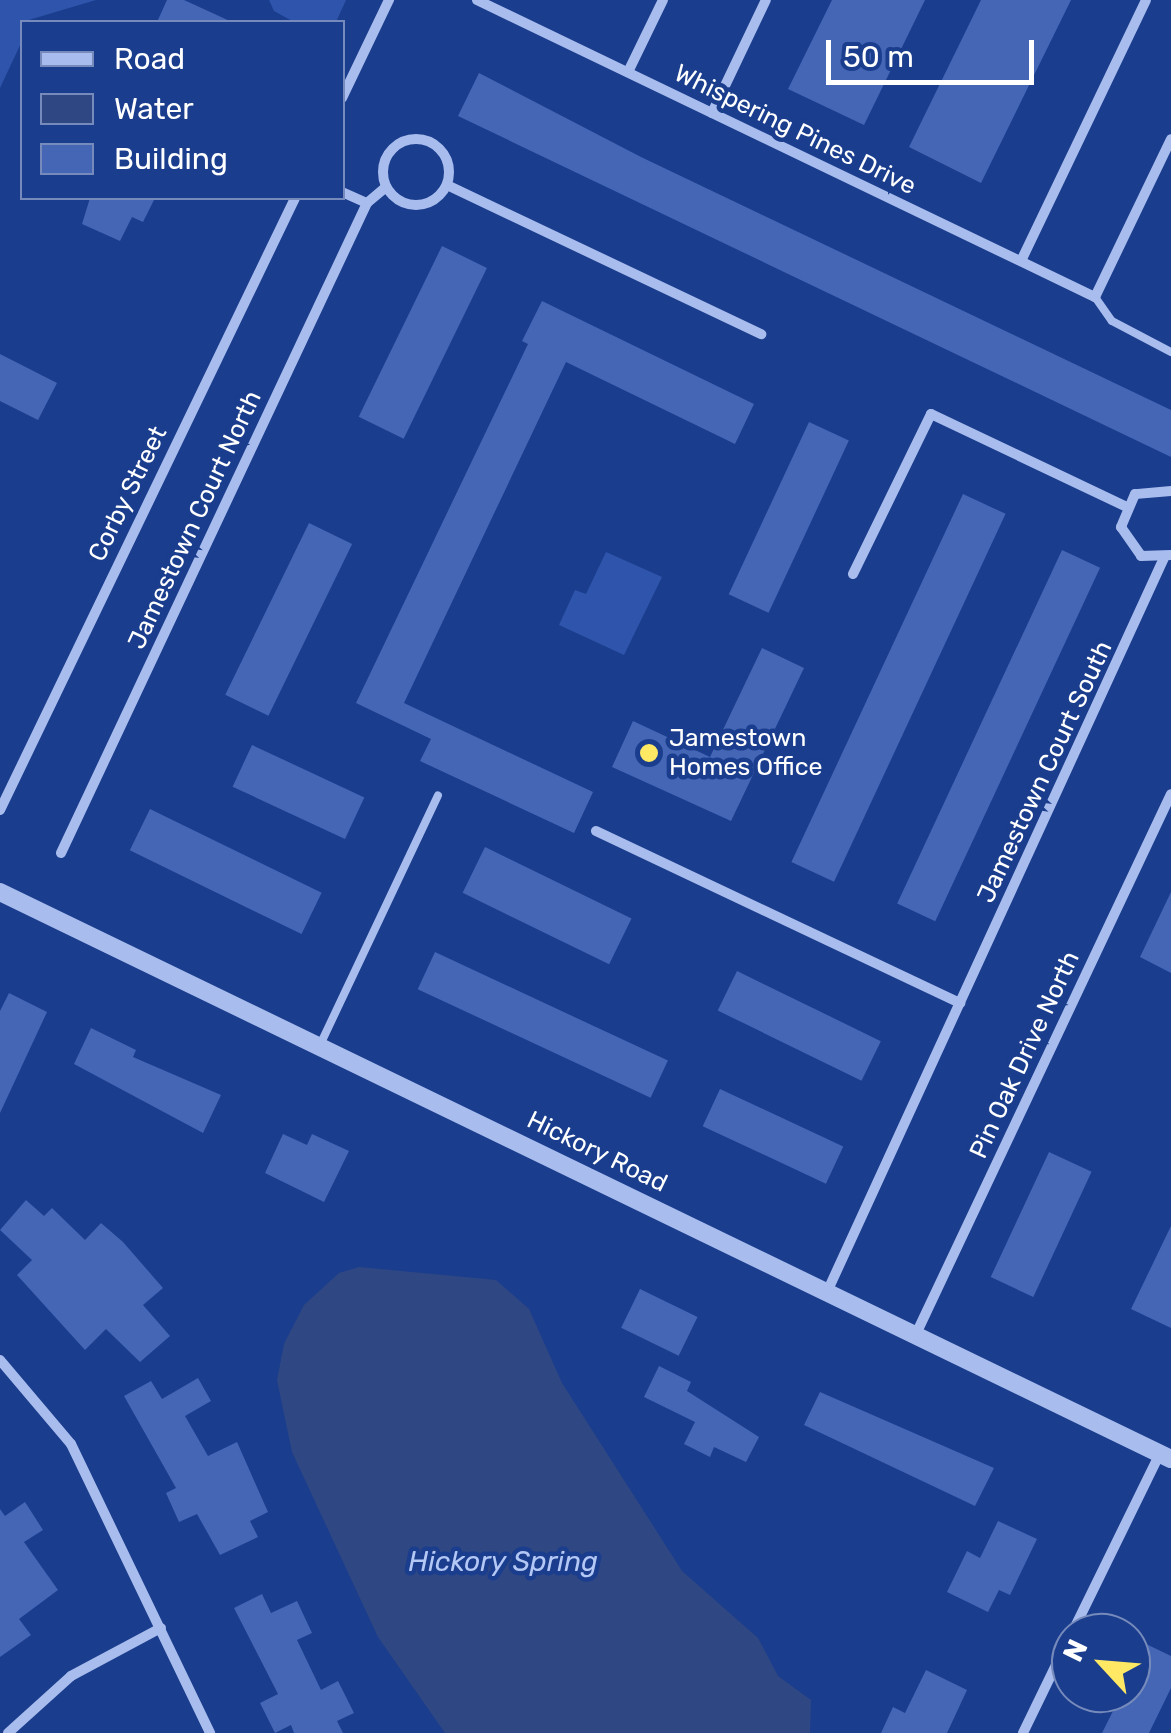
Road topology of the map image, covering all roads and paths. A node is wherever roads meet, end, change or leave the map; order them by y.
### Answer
1 (389, 0) edge
2 (477, 0) edge
3 (663, 0) edge
4 (766, 0) edge
5 (1146, 0) edge
6 (628, 72) junction
7 (345, 92) edge
8 (712, 113) junction
9 (1171, 139) edge
10 (447, 185) junction
11 (386, 188) junction
12 (345, 193) edge
13 (294, 200) edge
14 (367, 204) junction
15 (1020, 261) junction
16 (1095, 297) junction
17 (761, 334) dead end
18 (1171, 352) edge
19 (1171, 491) edge
20 (1125, 506) junction
21 (1168, 557) edge
22 (853, 574) dead end
23 (1171, 794) edge
24 (438, 795) dead end
25 (0, 810) edge
26 (596, 832) dead end
27 (60, 853) dead end
28 (0, 892) edge
29 (960, 1003) junction
30 (320, 1046) junction
31 (827, 1292) junction
32 (916, 1334) junction
33 (0, 1360) edge
34 (1165, 1456) edge
35 (1082, 1613) edge
36 (161, 1628) junction
37 (1051, 1675) edge
38 (8, 1733) edge
39 (210, 1733) edge
40 (1023, 1733) edge

1 - 7 street
2 - 6 street, Whispering Pines Drive
3 - 6 street
4 - 8 street
5 - 15 street
6 - 8 street, Whispering Pines Drive
8 - 15 street, Whispering Pines Drive
9 - 16 street
10 - 11 street
10 - 11 street, Jamestown Court North
10 - 17 street
11 - 14 street, Jamestown Court North
12 - 14 street
13 - 25 street, Corby Street
14 - 27 street, Jamestown Court North
15 - 16 street, Whispering Pines Drive
16 - 18 lane
19 - 20 street
20 - 21 street, Jamestown Court South
20 - 22 street
21 - 29 street, Jamestown Court South
23 - 32 street, Pin Oak Drive North
24 - 30 lane
26 - 29 street
28 - 30 street, Hickory Road
29 - 31 street, Jamestown Court South
30 - 31 street, Hickory Road
31 - 32 street, Hickory Road
32 - 34 street, Hickory Road
33 - 36 street
34 - 35 street
36 - 38 street
36 - 39 street
37 - 40 street

